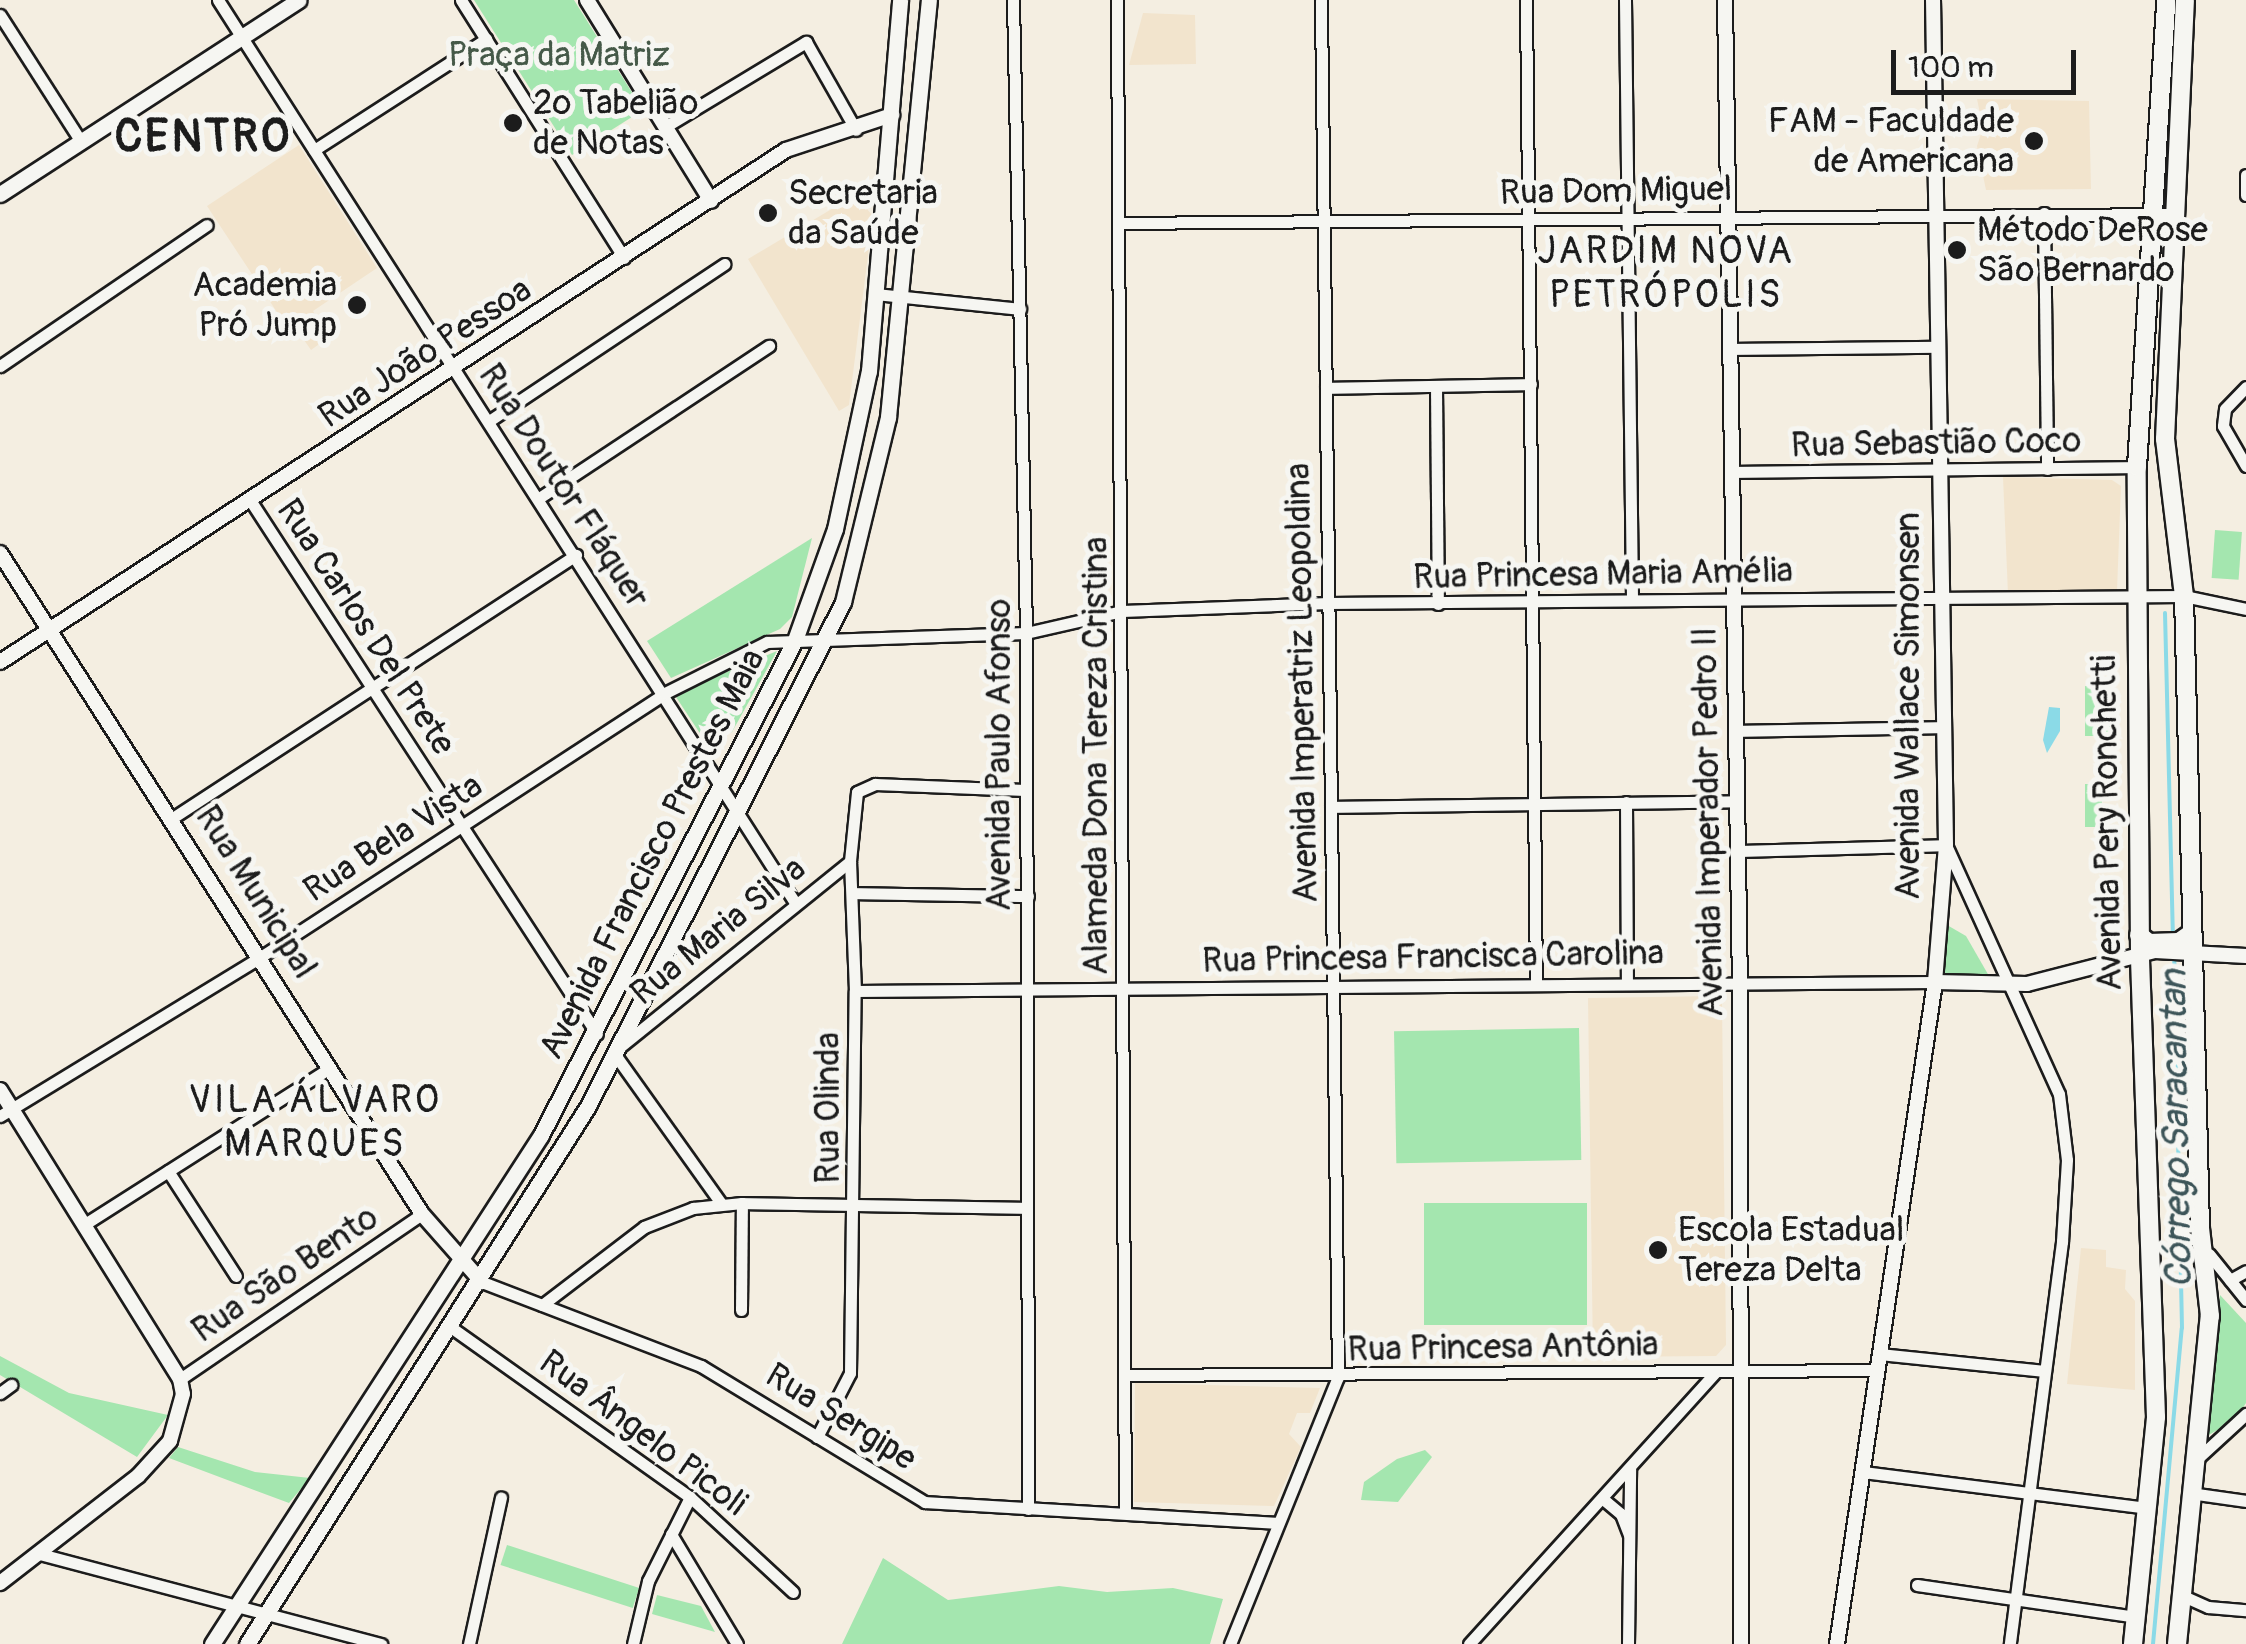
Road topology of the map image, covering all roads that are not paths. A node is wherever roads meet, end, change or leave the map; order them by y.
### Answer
1 (218, 0) edge
2 (299, 0) edge
3 (461, 0) edge
4 (587, 0) edge
5 (900, 0) edge
6 (929, 0) edge
7 (1013, 0) edge
8 (1117, 0) edge
9 (1321, 0) edge
10 (1526, 0) edge
11 (1624, 0) edge
12 (1725, 0) edge
13 (1932, 0) edge
14 (2166, 0) edge
15 (2185, 0) edge
16 (1, 17) edge
17 (241, 37) junction
18 (486, 39) junction
19 (892, 114) junction
20 (665, 127) junction
21 (856, 130) junction
22 (80, 140) junction
23 (314, 150) junction
24 (2246, 174) edge
25 (0, 194) edge
26 (2246, 196) edge
27 (711, 201) junction
28 (2044, 213) junction
29 (2154, 213) junction
30 (1934, 214) junction
31 (2174, 214) junction
32 (1731, 217) junction
33 (1628, 218) junction
34 (1527, 219) junction
35 (1325, 222) junction
36 (1118, 223) junction
37 (206, 225) dead end
38 (624, 258) junction
39 (724, 264) dead end
40 (876, 294) junction
41 (904, 297) junction
42 (1020, 309) junction
43 (769, 346) dead end
44 (1934, 347) junction
45 (1732, 349) junction
46 (0, 366) edge
47 (456, 369) junction
48 (1530, 384) junction
49 (1436, 386) junction
50 (2246, 387) edge
51 (1326, 388) junction
52 (489, 421) junction
53 (2246, 466) edge
54 (2047, 468) junction
55 (2137, 468) junction
56 (1735, 472) junction
57 (1935, 472) junction
58 (538, 498) junction
59 (252, 503) junction
60 (0, 553) edge
61 (576, 555) junction
62 (2184, 596) junction
63 (1944, 599) junction
64 (1632, 600) junction
65 (2137, 600) junction
66 (1736, 601) junction
67 (1533, 602) junction
68 (1328, 604) junction
69 (1438, 604) junction
70 (2246, 609) edge
71 (1122, 611) junction
72 (49, 631) junction
73 (1026, 633) junction
74 (828, 638) junction
75 (795, 640) junction
76 (0, 662) edge
77 (372, 688) junction
78 (665, 693) junction
79 (1944, 728) junction
80 (1736, 731) junction
81 (723, 783) junction
82 (1025, 790) junction
83 (1535, 802) junction
84 (1626, 802) junction
85 (1736, 802) junction
86 (1331, 806) junction
87 (733, 814) junction
88 (174, 816) junction
89 (462, 826) junction
90 (1946, 845) junction
91 (1736, 851) junction
92 (850, 861) junction
93 (852, 894) junction
94 (1028, 896) junction
95 (794, 902) junction
96 (2187, 943) junction
97 (2146, 945) junction
98 (262, 956) junction
99 (2246, 956) edge
100 (1740, 982) junction
101 (1934, 982) junction
102 (1627, 984) junction
103 (1536, 985) junction
104 (2009, 985) junction
105 (1333, 989) junction
106 (856, 991) junction
107 (1125, 992) junction
108 (1028, 994) junction
109 (596, 1034) junction
110 (619, 1051) junction
111 (330, 1068) junction
112 (0, 1090) edge
113 (6, 1112) edge
114 (168, 1171) junction
115 (2201, 1174) junction
116 (742, 1202) junction
117 (721, 1203) junction
118 (855, 1206) junction
119 (1026, 1208) junction
120 (422, 1214) junction
121 (84, 1224) junction
122 (460, 1263) junction
123 (2246, 1271) edge
124 (236, 1276) dead end
125 (2230, 1280) junction
126 (482, 1282) junction
127 (2246, 1300) edge
128 (542, 1305) junction
129 (741, 1310) dead end
130 (452, 1328) junction
131 (1878, 1362) junction
132 (1741, 1368) junction
133 (2044, 1371) junction
134 (1675, 1372) junction
135 (1716, 1372) junction
136 (1129, 1375) junction
137 (1338, 1377) junction
138 (180, 1380) junction
139 (1690, 1400) junction
140 (2246, 1414) edge
141 (817, 1437) junction
142 (1630, 1469) junction
143 (1863, 1472) junction
144 (2190, 1485) junction
145 (2028, 1494) junction
146 (501, 1497) dead end
147 (690, 1497) junction
148 (1604, 1499) junction
149 (2246, 1501) edge
150 (2147, 1508) junction
151 (1028, 1509) junction
152 (1125, 1511) junction
153 (1276, 1523) junction
154 (671, 1534) junction
155 (1633, 1550) junction
156 (40, 1554) junction
157 (0, 1583) edge
158 (1917, 1584) dead end
159 (793, 1592) dead end
160 (2181, 1595) junction
161 (2018, 1599) junction
162 (235, 1606) junction
163 (2246, 1610) edge
164 (265, 1615) junction
165 (2136, 1617) junction
166 (212, 1644) edge
167 (246, 1644) edge
168 (381, 1644) edge
169 (468, 1644) edge
170 (633, 1644) edge
171 (736, 1644) edge
172 (1230, 1644) edge
173 (1468, 1644) edge
174 (1628, 1644) edge
175 (1741, 1644) edge
176 (1837, 1644) edge
177 (2010, 1644) edge
178 (2133, 1644) edge
179 (2178, 1644) edge

1 - 17 street, Rua Doutor Fláquer
2 - 17 main road
3 - 18 street
4 - 20 street
5 - 19 main road, Avenida Francisco Prestes Maia
6 - 41 main road, Avenida Francisco Prestes Maia
7 - 42 street, Avenida Paulo Afonso
8 - 36 street, Alameda Dona Tereza Cristina
9 - 35 street, Avenida Imperatriz Leopoldina
10 - 34 street
11 - 33 street
12 - 32 street, Avenida Imperador Pedro II
13 - 30 street, Avenida Wallace Simonsen
14 - 29 main road, Avenida Pery Ronchetti
15 - 31 main road
16 - 22 street
17 - 22 main road
17 - 23 street, Rua Doutor Fláquer
18 - 23 street
18 - 38 street
19 - 21 street, Rua João Pessoa
19 - 40 main road, Avenida Francisco Prestes Maia
20 - 21 street
20 - 27 street
21 - 27 street, Rua João Pessoa
22 - 25 main road
23 - 47 street, Rua Doutor Fláquer
24 - 26 street
27 - 38 street, Rua João Pessoa
28 - 29 street, Rua Dom Miguel
28 - 30 street, Rua Dom Miguel
28 - 54 street
29 - 31 street, Rua Dom Miguel
29 - 55 main road, Avenida Pery Ronchetti
30 - 32 street, Rua Dom Miguel
30 - 44 street, Avenida Wallace Simonsen
31 - 62 main road
32 - 33 street, Rua Dom Miguel
32 - 45 street, Avenida Imperador Pedro II
33 - 34 street, Rua Dom Miguel
33 - 64 street
34 - 35 street, Rua Dom Miguel
34 - 48 street
35 - 36 street, Rua Dom Miguel
35 - 51 street, Avenida Imperatriz Leopoldina
36 - 71 street, Alameda Dona Tereza Cristina
37 - 46 street
38 - 47 street, Rua João Pessoa
39 - 52 street
40 - 41 street
40 - 75 main road, Avenida Francisco Prestes Maia
41 - 42 street
41 - 74 main road, Avenida Francisco Prestes Maia
42 - 73 street, Avenida Paulo Afonso
43 - 58 street
44 - 45 street
44 - 57 street, Avenida Wallace Simonsen
45 - 56 street, Avenida Imperador Pedro II
47 - 52 street, Rua Doutor Fláquer
47 - 59 street, Rua João Pessoa
48 - 49 street
48 - 67 street
49 - 51 street
49 - 69 street
50 - 53 street
51 - 68 street, Avenida Imperatriz Leopoldina
52 - 58 street, Rua Doutor Fláquer
54 - 55 street, Rua Sebastião Coco
54 - 57 street, Rua Sebastião Coco
55 - 65 main road, Avenida Pery Ronchetti
56 - 57 street, Rua Sebastião Coco
56 - 66 street, Avenida Imperador Pedro II
57 - 63 street, Avenida Wallace Simonsen
58 - 61 street, Rua Doutor Fláquer
59 - 72 street, Rua João Pessoa
59 - 77 street, Rua Carlos Del Prete
60 - 72 street, Rua Municipal
61 - 77 street
61 - 78 street, Rua Doutor Fláquer
62 - 65 street, Rua Princesa Maria Amélia
62 - 70 street, Rua Princesa Maria Amélia
62 - 96 main road
63 - 65 street, Rua Princesa Maria Amélia
63 - 66 street, Rua Princesa Maria Amélia
63 - 79 street, Avenida Wallace Simonsen
64 - 66 street, Rua Princesa Maria Amélia
64 - 67 street, Rua Princesa Maria Amélia
65 - 97 main road, Avenida Pery Ronchetti
66 - 80 street, Avenida Imperador Pedro II
67 - 69 street, Rua Princesa Maria Amélia
67 - 83 street
68 - 69 street, Rua Princesa Maria Amélia
68 - 71 street, Rua Princesa Maria Amélia
68 - 86 street, Avenida Imperatriz Leopoldina
71 - 73 street, Rua Princesa Maria Amélia
71 - 107 street, Alameda Dona Tereza Cristina
72 - 76 street, Rua João Pessoa
72 - 88 street, Rua Municipal
73 - 74 street, Rua Princesa Maria Amélia
73 - 82 street, Avenida Paulo Afonso
74 - 75 street, Rua Bela Vista
74 - 87 main road, Avenida Francisco Prestes Maia
75 - 78 street, Rua Bela Vista
75 - 81 main road, Avenida Francisco Prestes Maia
77 - 88 street
77 - 89 street, Rua Carlos Del Prete
78 - 81 street, Rua Doutor Fláquer
78 - 89 street, Rua Bela Vista
79 - 80 street
79 - 90 street, Avenida Wallace Simonsen
80 - 85 street, Avenida Imperador Pedro II
81 - 87 street, Rua Doutor Fláquer
81 - 109 main road, Avenida Francisco Prestes Maia
82 - 92 street, Rua Olinda
82 - 94 street, Avenida Paulo Afonso
83 - 84 street
83 - 86 street
83 - 103 street
84 - 85 street
84 - 102 street
85 - 91 street, Avenida Imperador Pedro II
86 - 105 street, Avenida Imperatriz Leopoldina
87 - 95 street, Rua Doutor Fláquer
87 - 110 main road, Avenida Francisco Prestes Maia
88 - 98 street, Rua Municipal
89 - 98 street, Rua Bela Vista
89 - 109 street, Rua Carlos Del Prete
90 - 91 street
90 - 101 street, Avenida Wallace Simonsen
90 - 104 street
91 - 100 street, Avenida Imperador Pedro II
92 - 93 street, Rua Olinda
92 - 95 street, Rua Maria Silva
93 - 94 street
93 - 106 street, Rua Olinda
94 - 108 street, Avenida Paulo Afonso
95 - 110 street, Rua Maria Silva
96 - 97 main road
96 - 99 street
96 - 115 main road
97 - 104 street, Rua Princesa Francisca Carolina
97 - 150 main road, Avenida Pery Ronchetti
98 - 111 street, Rua Municipal
98 - 113 street, Rua Bela Vista
100 - 101 street, Rua Princesa Francisca Carolina
100 - 102 street, Rua Princesa Francisca Carolina
100 - 132 street, Avenida Imperador Pedro II
101 - 104 street, Rua Princesa Francisca Carolina
101 - 131 street, Avenida Wallace Simonsen
102 - 103 street, Rua Princesa Francisca Carolina
103 - 105 street, Rua Princesa Francisca Carolina
104 - 133 street
105 - 107 street, Rua Princesa Francisca Carolina
105 - 137 street, Avenida Imperatriz Leopoldina
106 - 108 street, Rua Princesa Francisca Carolina
106 - 118 street, Rua Olinda
107 - 108 street, Rua Princesa Francisca Carolina
107 - 136 street, Alameda Dona Tereza Cristina
108 - 119 street, Avenida Paulo Afonso
109 - 122 main road, Avenida Francisco Prestes Maia
110 - 117 street
110 - 126 main road, Avenida Francisco Prestes Maia
111 - 114 street
111 - 120 street, Rua Municipal
112 - 113 street
113 - 121 street
114 - 121 street
114 - 124 street
115 - 125 street
115 - 144 main road
116 - 117 street
116 - 118 street
116 - 129 street
117 - 128 street
118 - 119 street
118 - 141 street, Rua Olinda
119 - 151 street, Avenida Paulo Afonso
120 - 122 street, Rua Municipal
120 - 138 street, Rua São Bento
121 - 138 street
122 - 126 street, Rua Sergipe
122 - 162 main road, Avenida Francisco Prestes Maia
123 - 125 street
125 - 127 street
126 - 128 street, Rua Sergipe
126 - 130 main road, Avenida Francisco Prestes Maia
128 - 141 street, Rua Sergipe
130 - 147 street, Rua Ângelo Picoli
130 - 164 main road, Avenida Francisco Prestes Maia
131 - 132 street, Rua Princesa Antônia
131 - 133 street, Rua Princesa Antônia
131 - 143 street, Avenida Wallace Simonsen
132 - 135 street, Rua Princesa Antônia
132 - 175 street, Avenida Imperador Pedro II
133 - 145 street
134 - 135 street, Rua Princesa Antônia
134 - 137 street, Rua Princesa Antônia
134 - 139 street
135 - 139 street
136 - 137 street, Rua Princesa Antônia
136 - 152 street, Alameda Dona Tereza Cristina
137 - 153 street, Avenida Imperatriz Leopoldina
138 - 156 street
139 - 142 street
140 - 144 street
141 - 151 street, Rua Sergipe
142 - 148 street
142 - 155 street
143 - 145 street
143 - 176 street, Avenida Wallace Simonsen
144 - 149 street
144 - 160 main road
145 - 150 street
145 - 161 street
146 - 169 street
147 - 154 street
147 - 159 street, Rua Ângelo Picoli
148 - 155 street
148 - 173 street
150 - 165 main road, Avenida Pery Ronchetti
151 - 152 street, Rua Sergipe
152 - 153 street, Rua Sergipe
153 - 172 street, Avenida Imperatriz Leopoldina
154 - 170 street
154 - 171 street
155 - 174 street
156 - 157 street
156 - 162 street
158 - 161 street
160 - 163 street
160 - 179 main road
161 - 165 street
161 - 177 street
162 - 164 street
162 - 166 main road, Avenida Francisco Prestes Maia
164 - 167 main road, Avenida Francisco Prestes Maia
164 - 168 street
165 - 178 main road, Avenida Pery Ronchetti

